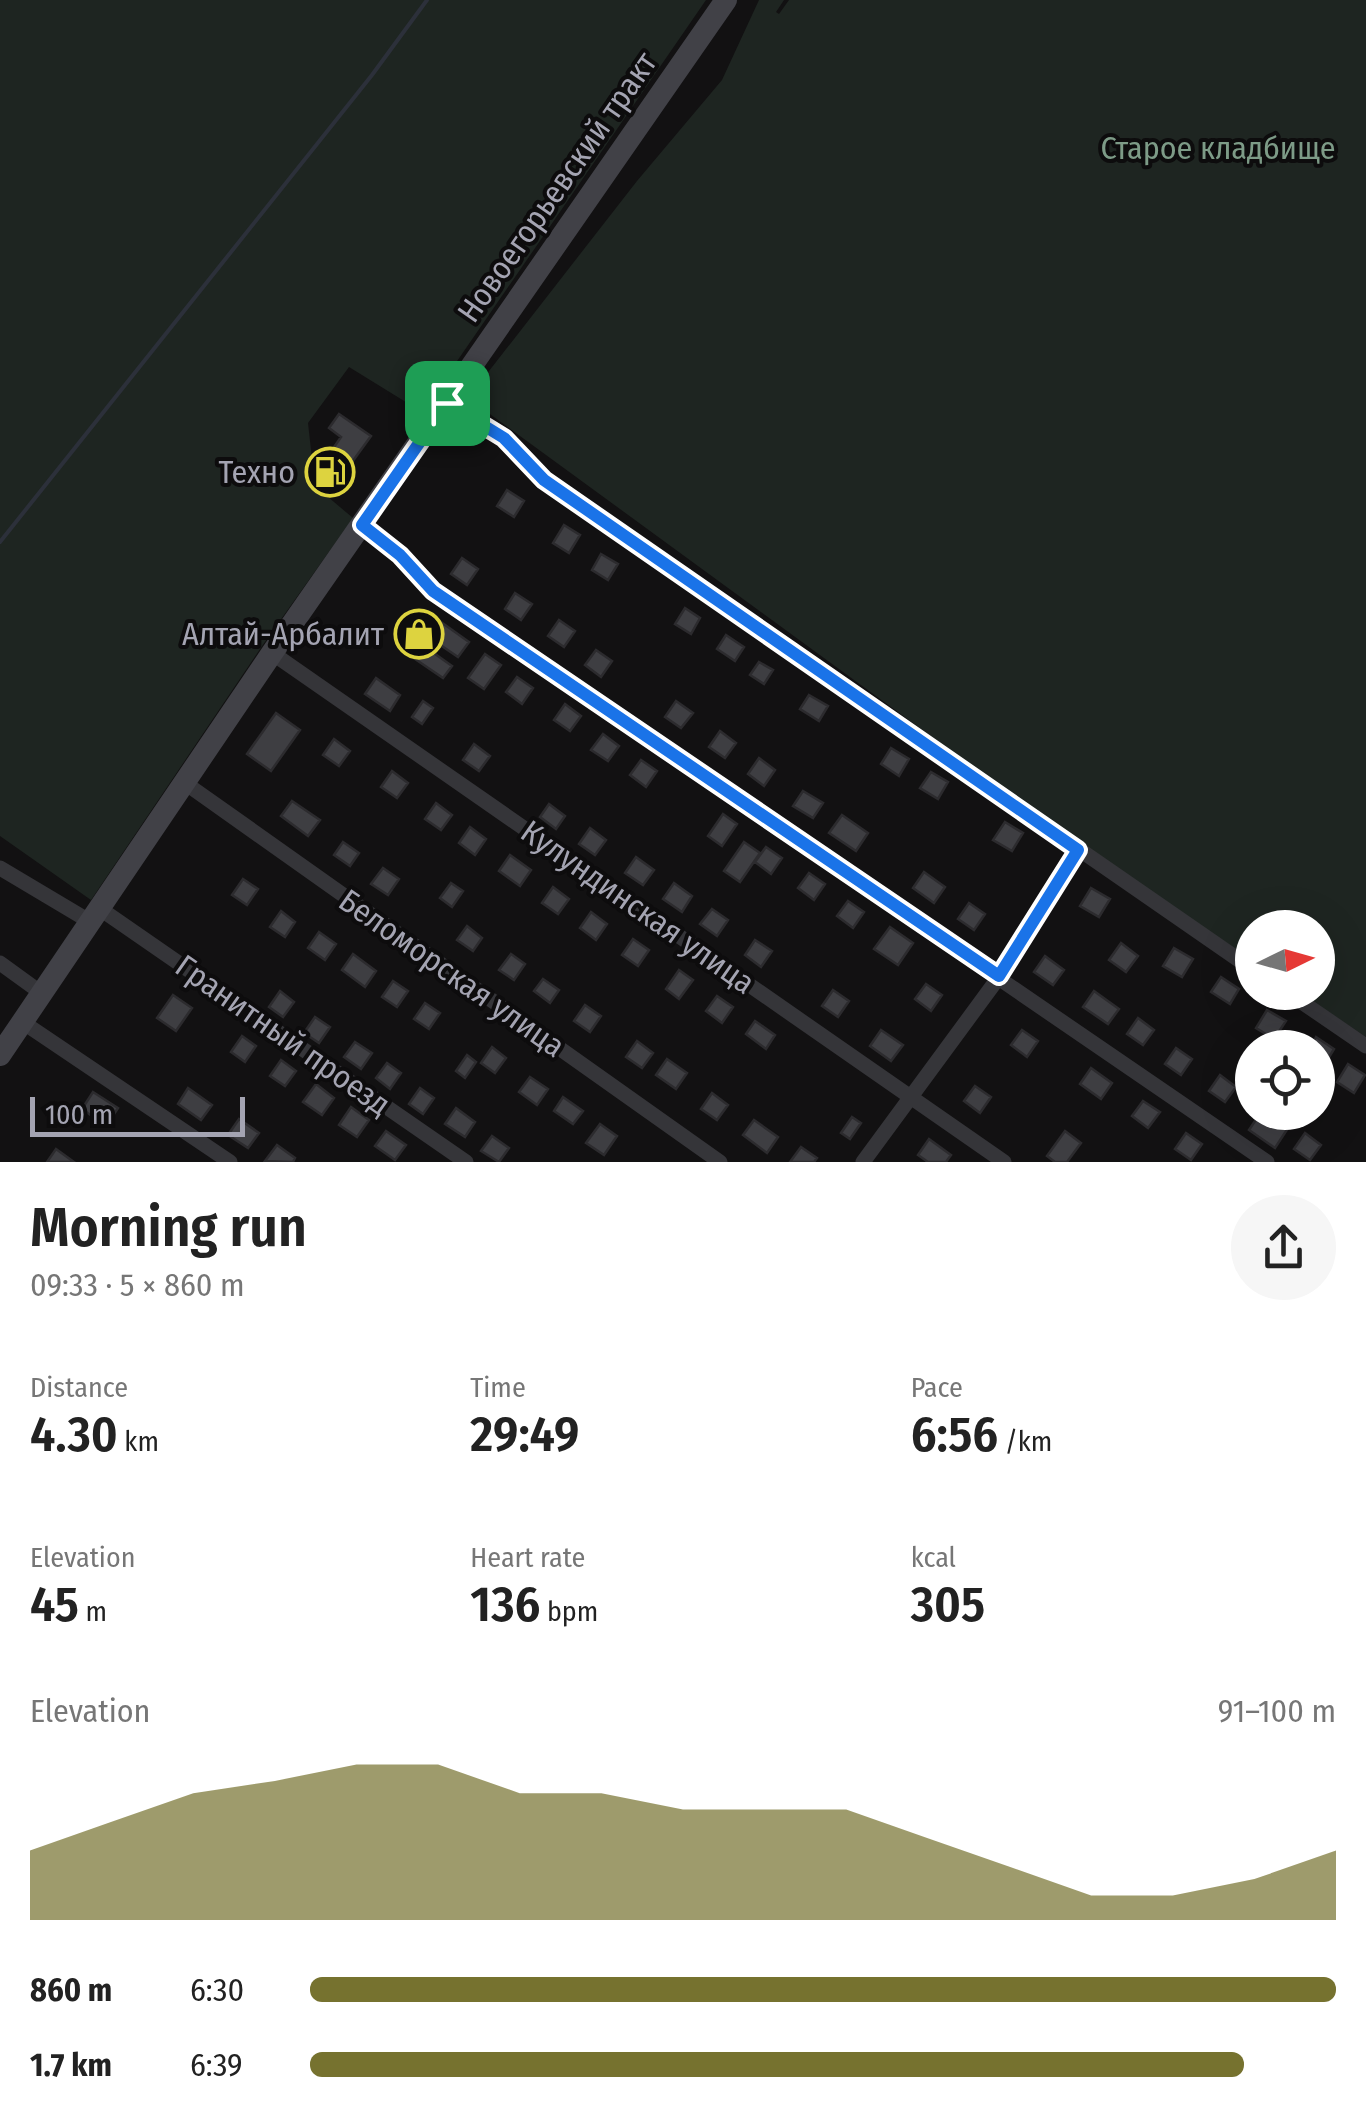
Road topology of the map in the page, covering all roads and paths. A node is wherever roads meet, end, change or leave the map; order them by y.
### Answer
1 (726, 0) edge
2 (447, 403) junction
3 (362, 525) junction
4 (272, 652) junction
5 (185, 784) junction
6 (1078, 850) junction
7 (0, 868) edge
8 (94, 914) junction
9 (1235, 957) edge
10 (0, 963) edge
11 (999, 976) junction
12 (40, 992) junction
13 (1314, 1010) edge
14 (21, 1021) junction
15 (1366, 1046) edge
16 (0, 1056) edge
17 (912, 1097) junction
18 (230, 1162) edge
19 (466, 1162) edge
20 (720, 1162) edge
21 (863, 1162) edge
22 (1004, 1162) edge
23 (1267, 1162) edge

1 - 2 main road, Новоегорьевский тракт
2 - 3 main road, Новоегорьевский тракт
2 - 6 street
3 - 4 main road, Новоегорьевский тракт
3 - 11 street
4 - 5 main road, Новоегорьевский тракт
4 - 17 street, Кулундинская улица
5 - 8 main road, Новоегорьевский тракт
5 - 20 street, Беломорская улица
6 - 9 street
6 - 11 street
7 - 8 street, Гранитный проезд
8 - 12 main road, Новоегорьевский тракт
8 - 19 street, Гранитный проезд
10 - 12 street
11 - 17 street
11 - 23 street
12 - 14 main road, Новоегорьевский тракт
13 - 15 street
14 - 16 main road, Новоегорьевский тракт
14 - 18 street
17 - 21 street
17 - 22 street, Кулундинская улица

